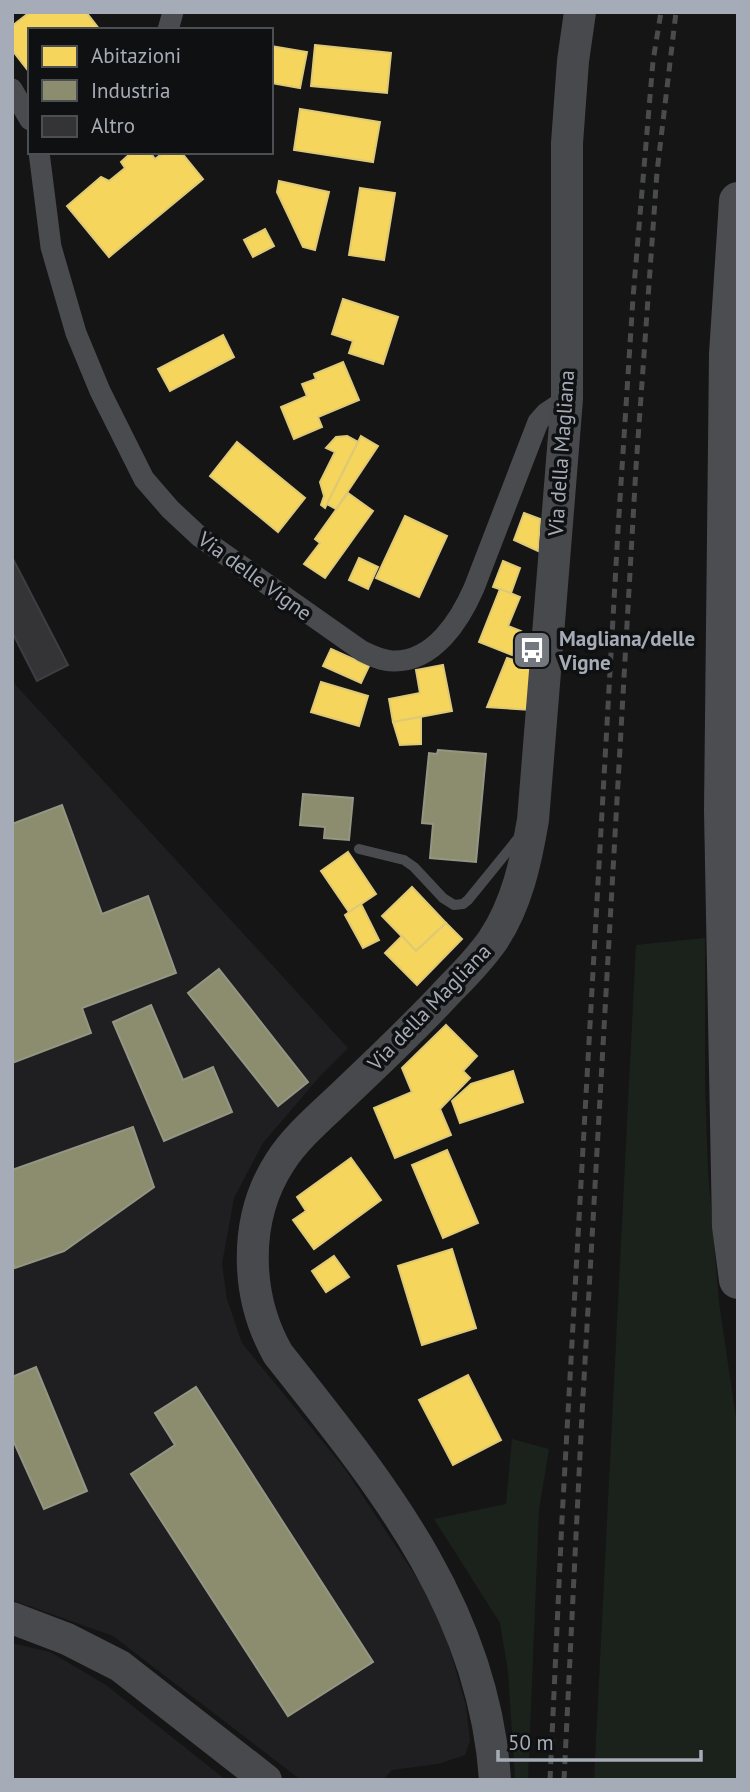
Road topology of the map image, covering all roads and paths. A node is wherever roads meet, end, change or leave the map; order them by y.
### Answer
1 (580, 12) edge
2 (12, 89) edge
3 (28, 117) edge
4 (39, 154) edge
5 (738, 201) edge
6 (567, 399) junction
7 (533, 820) junction
8 (359, 849) dead end
9 (738, 1280) edge
10 (12, 1618) edge
11 (266, 1780) edge
12 (495, 1780) edge

1 - 6 main road, Via della Magliana
2 - 3 street
4 - 6 street, Via delle Vigne
5 - 9 highway
6 - 7 main road, Via della Magliana
7 - 8 lane
7 - 12 main road, Via della Magliana
10 - 11 main road

